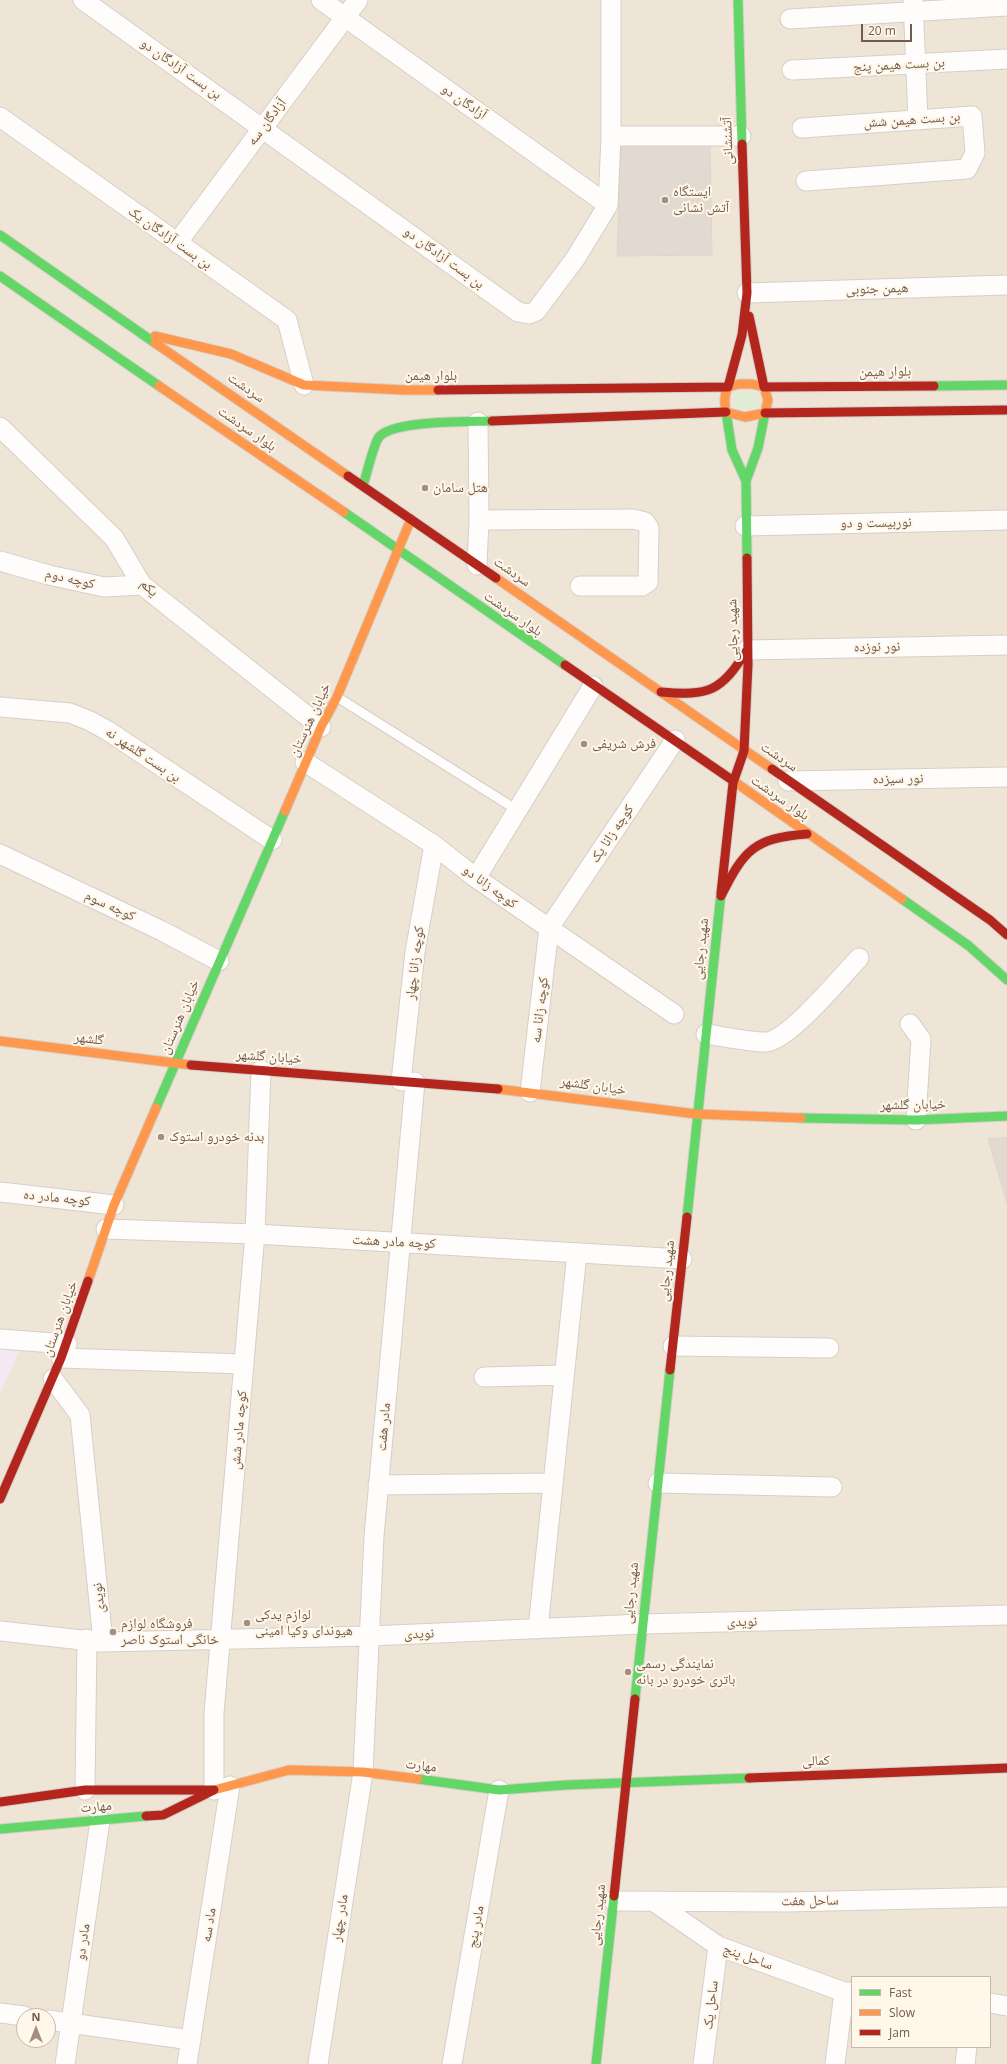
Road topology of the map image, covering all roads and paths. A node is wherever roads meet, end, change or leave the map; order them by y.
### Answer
1 (83, 0) edge
2 (321, 0) edge
3 (358, 0) edge
4 (611, 0) edge
5 (738, 0) edge
6 (913, 6) edge
7 (1007, 6) edge
8 (345, 17) junction
9 (790, 18) dead end
10 (1007, 59) edge
11 (916, 64) junction
12 (792, 70) dead end
13 (0, 117) edge
14 (918, 120) junction
15 (263, 127) junction
16 (802, 128) dead end
17 (611, 136) junction
18 (741, 136) junction
19 (806, 180) dead end
20 (608, 205) junction
21 (0, 235) edge
22 (176, 243) junction
23 (0, 276) edge
24 (1007, 285) edge
25 (747, 299) junction
26 (142, 334) junction
27 (304, 384) junction
28 (1007, 385) edge
29 (728, 387) junction
30 (764, 387) junction
31 (1007, 410) edge
32 (726, 412) junction
33 (765, 413) junction
34 (478, 422) junction
35 (0, 427) edge
36 (746, 481) junction
37 (363, 486) junction
38 (410, 519) junction
39 (479, 520) junction
40 (1007, 520) edge
41 (745, 526) junction
42 (397, 550) junction
43 (0, 561) edge
44 (477, 565) junction
45 (142, 585) junction
46 (580, 586) dead end
47 (1007, 645) edge
48 (747, 650) junction
49 (593, 686) junction
50 (661, 692) junction
51 (337, 697) junction
52 (0, 708) edge
53 (321, 727) junction
54 (674, 740) junction
55 (744, 750) junction
56 (305, 762) junction
57 (1007, 778) edge
58 (788, 781) junction
59 (733, 783) junction
60 (517, 810) junction
61 (807, 834) junction
62 (272, 840) junction
63 (434, 845) junction
64 (0, 854) edge
65 (476, 878) junction
66 (721, 896) junction
67 (549, 928) junction
68 (1007, 935) edge
69 (859, 958) dead end
70 (219, 961) junction
71 (1007, 980) edge
72 (674, 1014) dead end
73 (910, 1024) dead end
74 (706, 1034) junction
75 (0, 1041) edge
76 (175, 1064) junction
77 (261, 1070) junction
78 (408, 1082) junction
79 (530, 1092) junction
80 (696, 1114) junction
81 (1007, 1116) edge
82 (916, 1120) junction
83 (0, 1192) edge
84 (114, 1204) junction
85 (106, 1229) junction
86 (255, 1234) junction
87 (400, 1242) junction
88 (578, 1253) junction
89 (682, 1259) junction
90 (0, 1338) edge
91 (673, 1346) junction
92 (829, 1348) dead end
93 (64, 1351) junction
94 (244, 1364) junction
95 (564, 1375) junction
96 (484, 1377) dead end
97 (53, 1379) junction
98 (553, 1483) junction
99 (658, 1483) junction
100 (378, 1485) junction
101 (832, 1487) dead end
102 (0, 1499) edge
103 (1007, 1615) edge
104 (642, 1624) junction
105 (538, 1629) junction
106 (0, 1631) edge
107 (370, 1636) junction
108 (221, 1639) junction
109 (95, 1641) junction
110 (1007, 1768) edge
111 (363, 1772) junction
112 (626, 1783) junction
113 (222, 1788) junction
114 (85, 1790) junction
115 (499, 1790) junction
116 (0, 1802) edge
117 (100, 1821) junction
118 (0, 1829) edge
119 (1007, 1897) edge
120 (614, 1901) junction
121 (653, 1901) junction
122 (718, 1946) junction
123 (848, 1992) edge
124 (991, 2003) edge
125 (1007, 2006) edge
126 (0, 2013) edge
127 (16, 2015) edge
128 (56, 2021) edge
129 (71, 2023) junction
130 (191, 2040) junction
131 (967, 2048) edge
132 (66, 2064) edge
133 (187, 2064) edge
134 (318, 2064) edge
135 (452, 2064) edge
136 (596, 2064) edge
137 (703, 2064) edge
138 (835, 2064) edge
139 (965, 2064) edge

1 - 15 street, بن بست آزادگان دو
2 - 8 street, آزادگان دو
3 - 8 street, آزادگان سه
4 - 17 street, بن بست آزادگان دو
5 - 18 main road, آتشنشانی
6 - 7 street
6 - 9 street
6 - 11 street
8 - 15 street, آزادگان سه
8 - 20 street, آزادگان دو
10 - 11 street, بن بست هیمن پنج
11 - 12 street, بن بست هیمن پنج
11 - 14 street
13 - 22 street, بن بست آزادگان یک
14 - 16 street, بن بست هیمن شش
14 - 19 street, بن بست هیمن شش
15 - 20 street, بن بست آزادگان دو
15 - 22 street, آزادگان سه
17 - 18 street
17 - 20 street, بن بست آزادگان دو
18 - 25 main road, آتشنشانی
21 - 26 main road, سردشت
22 - 27 street, بن بست آزادگان یک
23 - 42 main road, بلوار سردشت
24 - 25 street, هیمن جنوبی
25 - 29 main road, آتشنشانی
25 - 30 main road, آتشنشانی
26 - 27 main road, بلوار هیمن
26 - 37 main road, سردشت
27 - 29 main road, بلوار هیمن
28 - 30 main road, بلوار هیمن
29 - 30 main road
29 - 32 main road
30 - 33 main road
31 - 33 main road
32 - 33 main road
32 - 34 main road
32 - 36 main road, شهید رجایی
33 - 36 main road, شهید رجایی
34 - 37 main road
34 - 39 street
35 - 45 street, یکم
36 - 41 main road, شهید رجایی
37 - 38 main road, سردشت
38 - 42 main road, خیابان هنرستان
38 - 44 main road, سردشت
39 - 44 street
39 - 46 street
40 - 41 street, نوربیست و دو
41 - 48 main road, شهید رجایی
42 - 49 main road, بلوار سردشت
42 - 51 main road, خیابان هنرستان
43 - 45 street, کوچه دوم
44 - 50 main road, سردشت
45 - 53 street, یکم
47 - 48 street, نور نوزده
48 - 50 main road
48 - 55 main road, شهید رجایی
49 - 54 main road, بلوار سردشت
49 - 60 street
50 - 55 main road, سردشت
51 - 53 main road, خیابان هنرستان
51 - 60 lane
52 - 62 street, بن بست گلشهر نه
53 - 56 main road, خیابان هنرستان
54 - 59 main road, بلوار سردشت
54 - 67 street, کوچه زانا یک
55 - 58 main road, سردشت
55 - 59 main road, شهید رجایی
56 - 62 main road, خیابان هنرستان
56 - 63 street, کوچه زانا دو
57 - 58 street, نور سیزده
58 - 68 main road, سردشت
59 - 61 main road, بلوار سردشت
59 - 66 main road, شهید رجایی
60 - 65 street
61 - 66 main road
61 - 71 main road, بلوار سردشت
62 - 70 main road, خیابان هنرستان
63 - 65 street, کوچه زانا دو
63 - 78 street, کوچه زانا چهار
64 - 70 street, کوچه سوم
65 - 67 street, کوچه زانا دو
66 - 74 main road, شهید رجایی
67 - 72 street, کوچه زانا دو
67 - 79 street, کوچه زانا سه
69 - 74 street
70 - 76 main road, خیابان هنرستان
73 - 82 street
74 - 80 main road, شهید رجایی
75 - 76 main road, گلشهر
76 - 77 main road, خیابان گلشهر
76 - 84 main road, خیابان هنرستان
77 - 78 main road, خیابان گلشهر
77 - 86 street, کوچه مادر شش
78 - 79 main road, خیابان گلشهر
78 - 87 street, مادر هفت
79 - 80 main road, خیابان گلشهر
80 - 82 main road, خیابان گلشهر
80 - 89 main road, شهید رجایی
81 - 82 main road, خیابان گلشهر
83 - 84 street, کوچه مادر ده
84 - 85 main road, خیابان هنرستان
85 - 86 street, کوچه مادر هشت
85 - 93 main road, خیابان هنرستان
86 - 87 street, کوچه مادر هشت
86 - 94 street, کوچه مادر شش
87 - 88 street, کوچه مادر هشت
87 - 100 street, مادر هفت
88 - 89 street, کوچه مادر هشت
88 - 95 street
89 - 91 main road, شهید رجایی
90 - 93 street
91 - 92 street
91 - 99 main road, شهید رجایی
93 - 94 street
93 - 97 main road, خیابان هنرستان
94 - 108 street, کوچه مادر شش
95 - 96 street
95 - 98 street
97 - 102 main road, خیابان هنرستان
97 - 109 street, نویدی
98 - 100 street
98 - 105 street
99 - 101 street
99 - 104 main road, شهید رجایی
100 - 107 street, مادر هفت
103 - 104 street, نویدی
104 - 105 street, نویدی
104 - 112 main road, شهید رجایی
105 - 107 street, نویدی
106 - 109 street
107 - 108 street, نویدی
107 - 111 street, مادر هفت
108 - 109 street, نویدی
108 - 113 street, کوچه مادر شش
109 - 114 street
110 - 112 main road, کمالی
111 - 113 main road, مهارت
111 - 115 main road, مهارت
111 - 134 street, مادر چهار
112 - 115 main road, مهارت
112 - 120 main road, شهید رجایی
113 - 114 main road, مهارت
113 - 117 main road, مهارت
113 - 130 street, ماد سه
114 - 116 main road, مهارت
115 - 135 street, مادر پنج
117 - 118 main road, مهارت
117 - 129 street, مادر دو
119 - 121 street, ساحل هفت
120 - 121 street, ساحل هفت
120 - 136 main road, شهید رجایی
121 - 122 street, ساحل پنج
122 - 123 street, ساحل پنج
122 - 137 street, ساحل یک
123 - 138 street
124 - 125 street
126 - 127 street
128 - 129 street
129 - 130 street
129 - 132 street, مادر دو
130 - 133 street, ماد سه
131 - 139 street

